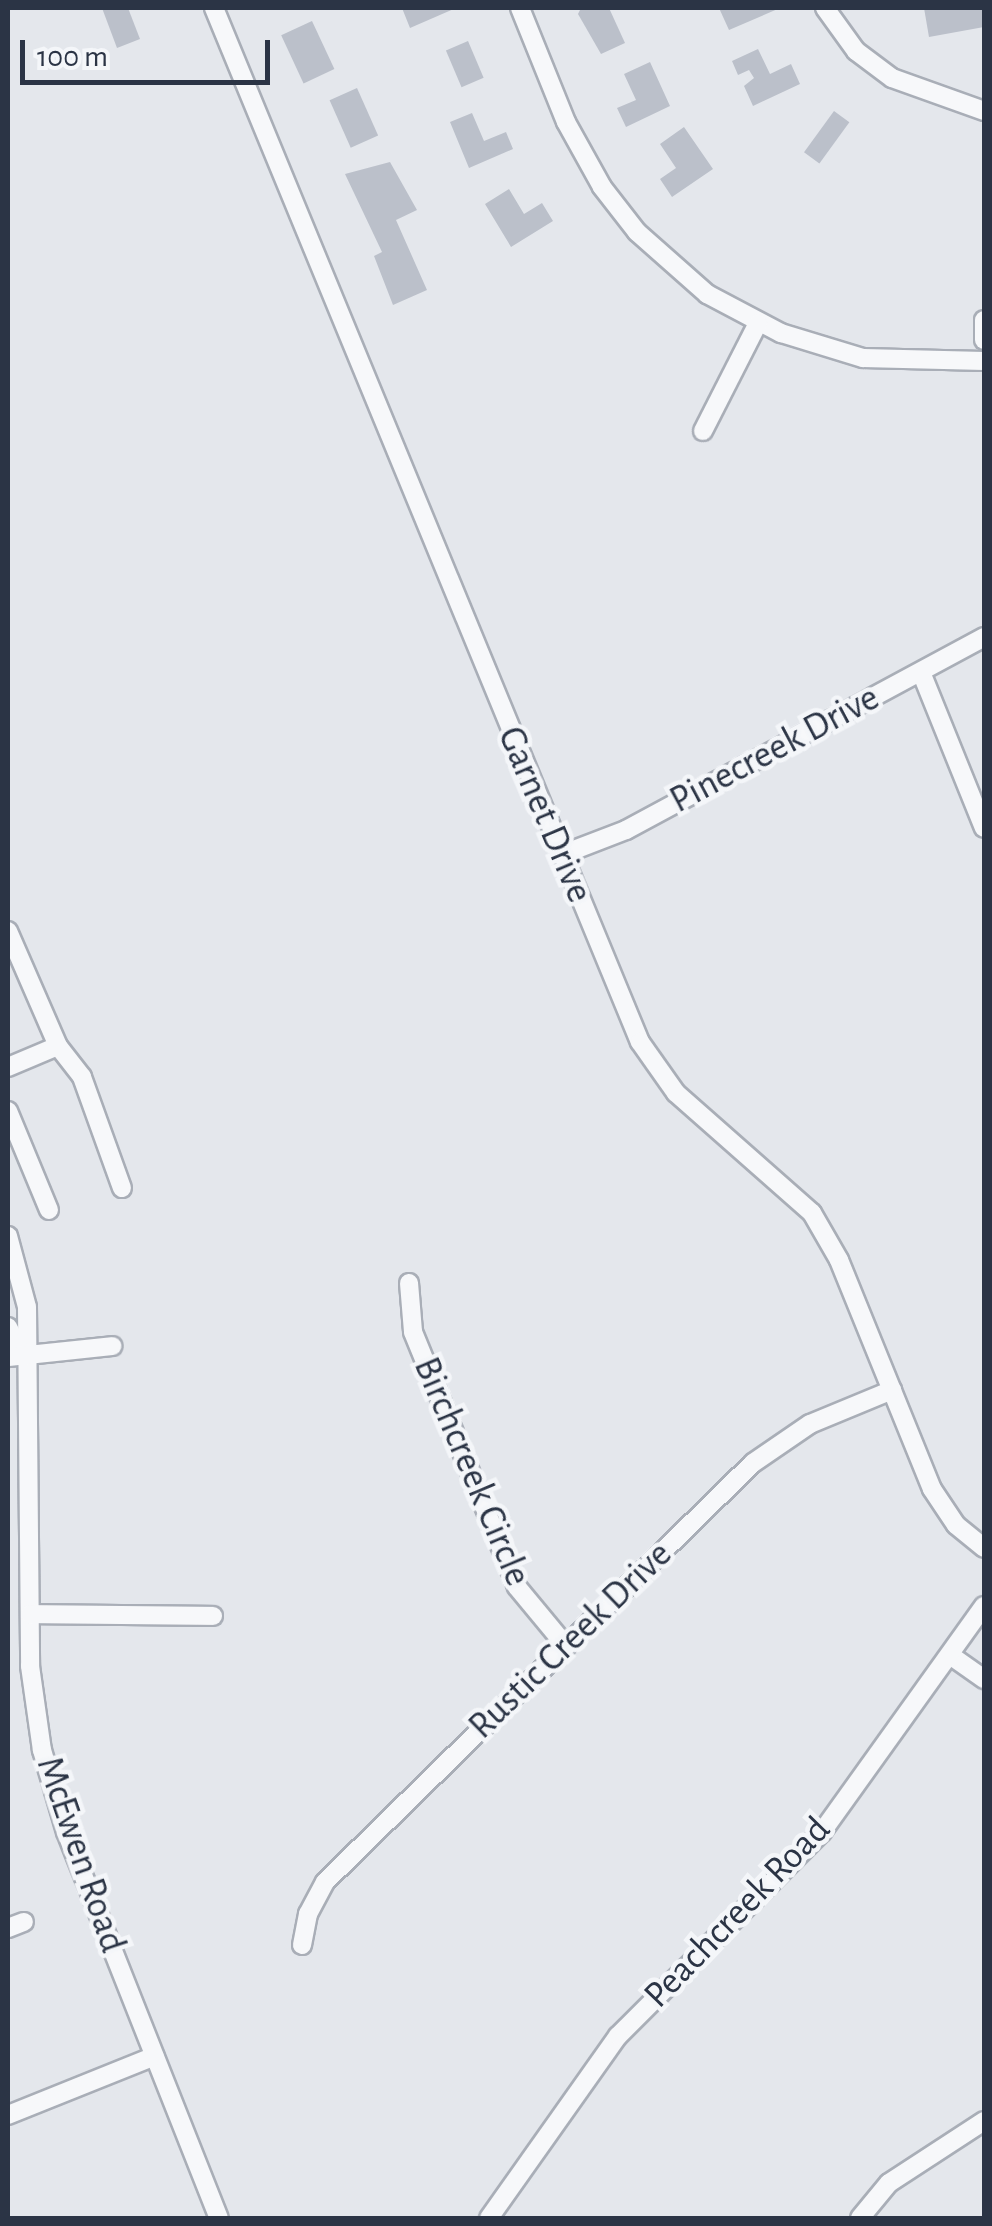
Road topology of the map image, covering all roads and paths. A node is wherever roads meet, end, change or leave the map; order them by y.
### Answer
1 (214, 8) edge
2 (520, 8) edge
3 (826, 8) edge
4 (984, 110) edge
5 (984, 320) edge
6 (758, 324) junction
7 (984, 340) edge
8 (984, 362) edge
9 (702, 431) dead end
10 (984, 637) edge
11 (921, 672) junction
12 (984, 828) edge
13 (562, 855) junction
14 (8, 931) edge
15 (58, 1046) junction
16 (8, 1067) edge
17 (8, 1111) edge
18 (122, 1188) dead end
19 (49, 1210) dead end
20 (8, 1236) edge
21 (409, 1283) dead end
22 (8, 1327) edge
23 (112, 1346) dead end
24 (15, 1356) edge
25 (892, 1390) junction
26 (984, 1548) edge
27 (984, 1606) edge
28 (30, 1614) junction
29 (213, 1616) dead end
30 (566, 1646) junction
31 (950, 1656) junction
32 (984, 1679) edge
33 (302, 1945) dead end
34 (155, 2056) junction
35 (8, 2115) edge
36 (984, 2122) edge
37 (219, 2218) edge
38 (489, 2218) edge
39 (860, 2218) edge

1 - 13 street, Garnet Drive
2 - 6 street
3 - 4 street
5 - 7 street
6 - 8 street
6 - 9 street
10 - 11 street, Pinecreek Drive
11 - 12 street
11 - 13 street, Pinecreek Drive
13 - 25 street, Garnet Drive
14 - 15 street
15 - 16 street
15 - 18 street
17 - 19 street
20 - 24 street, McEwen Road
21 - 30 street, Birchcreek Circle
22 - 24 street, McEwen Road
23 - 24 street
24 - 28 street, McEwen Road
25 - 26 street, Garnet Drive
25 - 30 street, Rustic Creek Drive
27 - 31 street, Peachcreek Road
28 - 29 street
28 - 34 street, McEwen Road
30 - 33 street, Rustic Creek Drive
31 - 32 street
31 - 38 street, Peachcreek Road
34 - 35 street
34 - 37 street, McEwen Road
36 - 39 street

